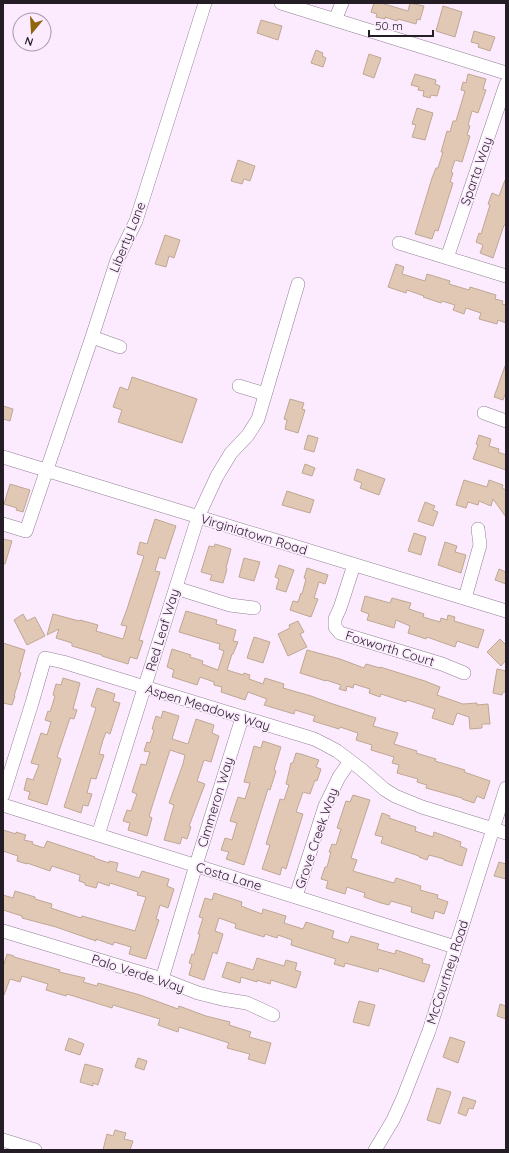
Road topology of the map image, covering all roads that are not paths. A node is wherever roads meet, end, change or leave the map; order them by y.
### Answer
1 (205, 3) edge
2 (281, 3) edge
3 (342, 3) edge
4 (335, 20) junction
5 (506, 73) edge
6 (506, 84) edge
7 (399, 243) dead end
8 (447, 258) junction
9 (506, 276) edge
10 (298, 284) dead end
11 (92, 337) junction
12 (120, 347) dead end
13 (240, 386) dead end
14 (265, 394) junction
15 (484, 413) dead end
16 (506, 422) edge
17 (3, 457) edge
18 (47, 470) junction
19 (198, 516) junction
20 (3, 524) edge
21 (478, 529) dead end
22 (354, 565) junction
23 (176, 588) junction
24 (465, 598) junction
25 (254, 608) dead end
26 (506, 611) edge
27 (464, 673) dead end
28 (144, 688) junction
29 (242, 718) junction
30 (350, 761) junction
31 (506, 788) edge
32 (3, 794) edge
33 (3, 805) edge
34 (493, 829) junction
35 (506, 833) edge
36 (98, 835) junction
37 (196, 865) junction
38 (296, 896) junction
39 (3, 932) edge
40 (455, 947) junction
41 (162, 979) junction
42 (273, 1014) dead end
43 (3, 1140) edge
44 (35, 1150) edge
45 (375, 1150) edge

1 - 11 street, Liberty Lane
2 - 4 street
3 - 4 street
4 - 5 street
6 - 8 street, Sparta Way
7 - 8 street
8 - 9 street
10 - 14 street, Red Leaf Way
11 - 12 street
11 - 18 street, Liberty Lane
13 - 14 street
14 - 19 street, Red Leaf Way
15 - 16 street
17 - 18 street, Virginiatown Road
18 - 19 street, Virginiatown Road
18 - 20 street, Liberty Lane
19 - 22 street, Virginiatown Road
19 - 23 street, Red Leaf Way
21 - 24 street
22 - 24 street, Virginiatown Road
22 - 27 street, Foxworth Court
23 - 25 street
23 - 28 street, Red Leaf Way
24 - 26 street, Virginiatown Road
28 - 29 street, Aspen Meadows Way
28 - 32 street, Aspen Meadows Way
28 - 36 street, Red Leaf Way
29 - 30 street, Aspen Meadows Way
29 - 37 street, Cimmeron Way
30 - 34 street, Aspen Meadows Way
30 - 38 street, Grove Creek Way
31 - 34 street, McCourtney Road
33 - 36 street, Costa Lane
34 - 35 street, Aspen Meadows Way
34 - 40 street, McCourtney Road
36 - 37 street, Costa Lane
37 - 38 street, Costa Lane
37 - 41 street, Cimmeron Way
38 - 40 street, Costa Lane
39 - 41 street, Palo Verde Way
40 - 45 street, McCourtney Road
41 - 42 street, Palo Verde Way
43 - 44 street

